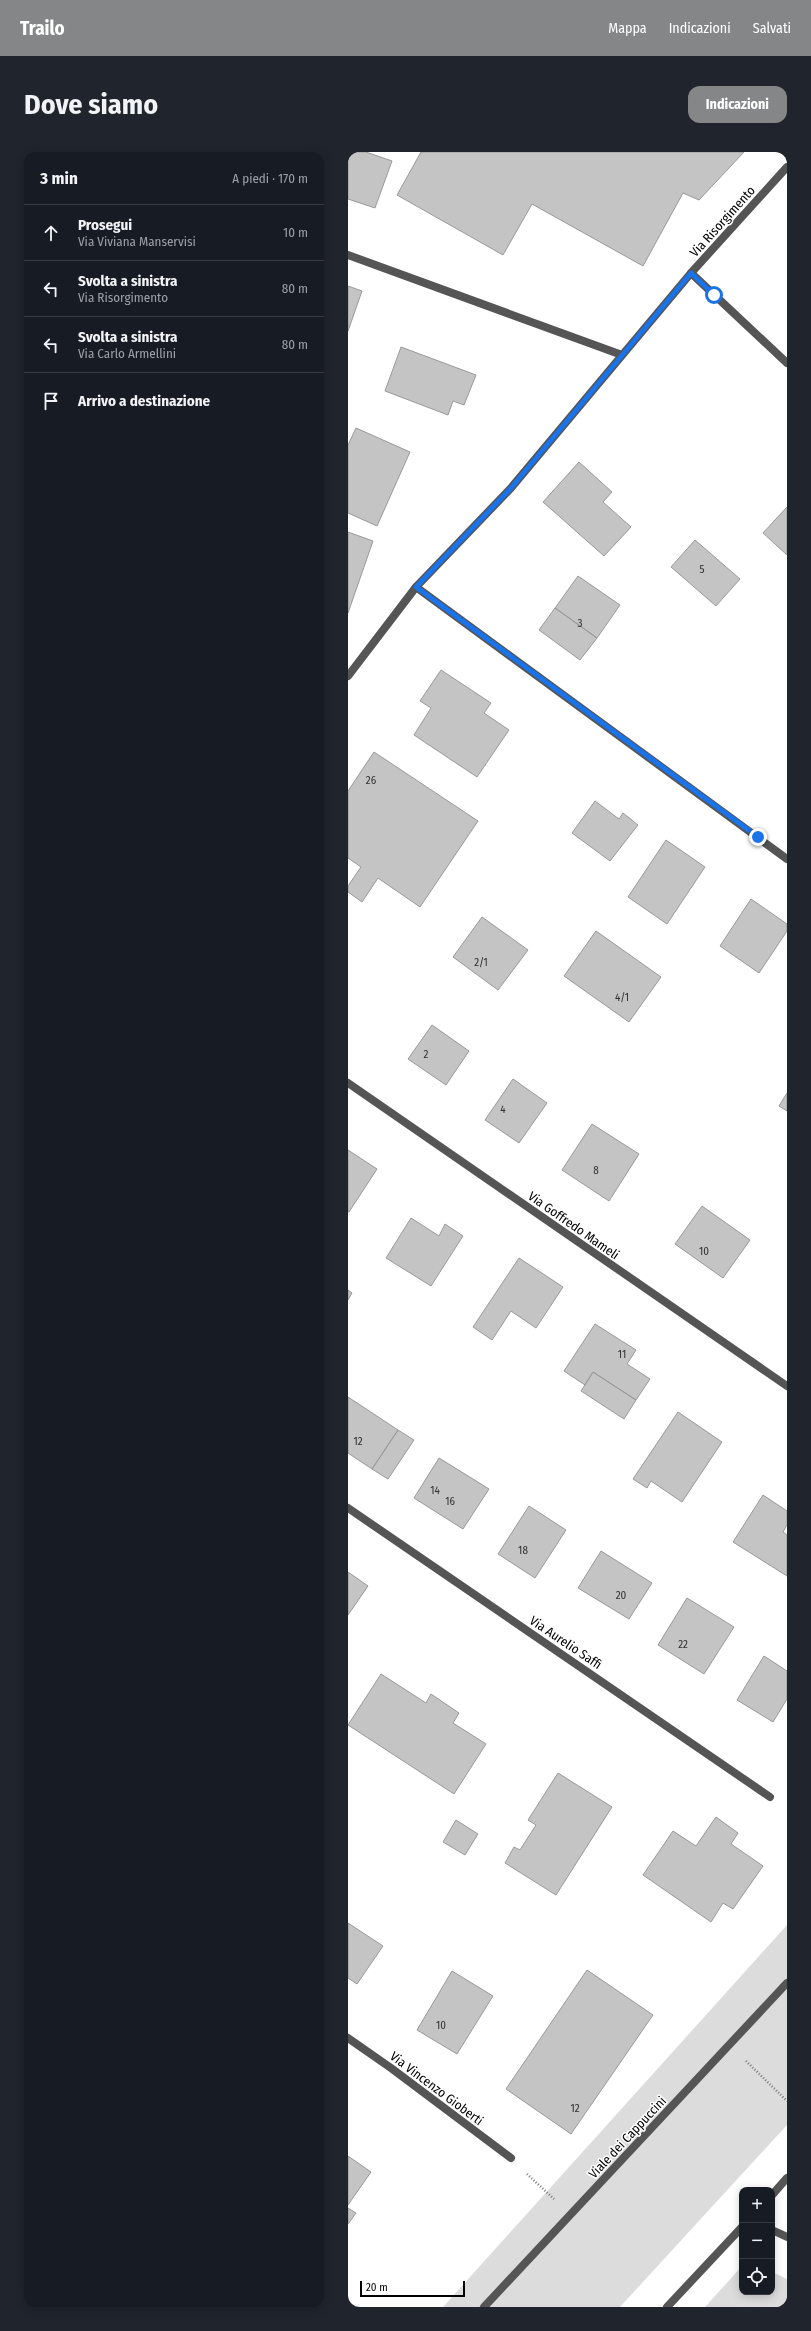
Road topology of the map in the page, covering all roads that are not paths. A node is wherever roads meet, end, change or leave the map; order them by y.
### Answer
1 (787, 167) edge
2 (348, 256) edge
3 (691, 273) junction
4 (622, 355) junction
5 (787, 363) edge
6 (416, 587) junction
7 (348, 676) edge
8 (787, 859) edge
9 (348, 1083) edge
10 (787, 1386) edge
11 (348, 1508) edge
12 (770, 1797) dead end
13 (787, 1983) edge
14 (348, 2038) edge
15 (511, 2158) road end
16 (787, 2178) edge
17 (775, 2192) edge
18 (739, 2230) edge
19 (775, 2231) edge
20 (787, 2237) edge
21 (484, 2307) edge
22 (667, 2307) edge

1 - 3 street, Via Risorgimento
2 - 4 street
3 - 4 street, Via Risorgimento
3 - 5 street
4 - 6 street, Via Risorgimento
6 - 7 street, Via Risorgimento
6 - 8 street
9 - 10 street, Via Goffredo Mameli
11 - 12 street, Via Aurelio Saffi
13 - 21 street, Viale dei Cappuccini
14 - 15 street, Via Vincenzo Gioberti
16 - 17 street
18 - 22 street
19 - 20 street

